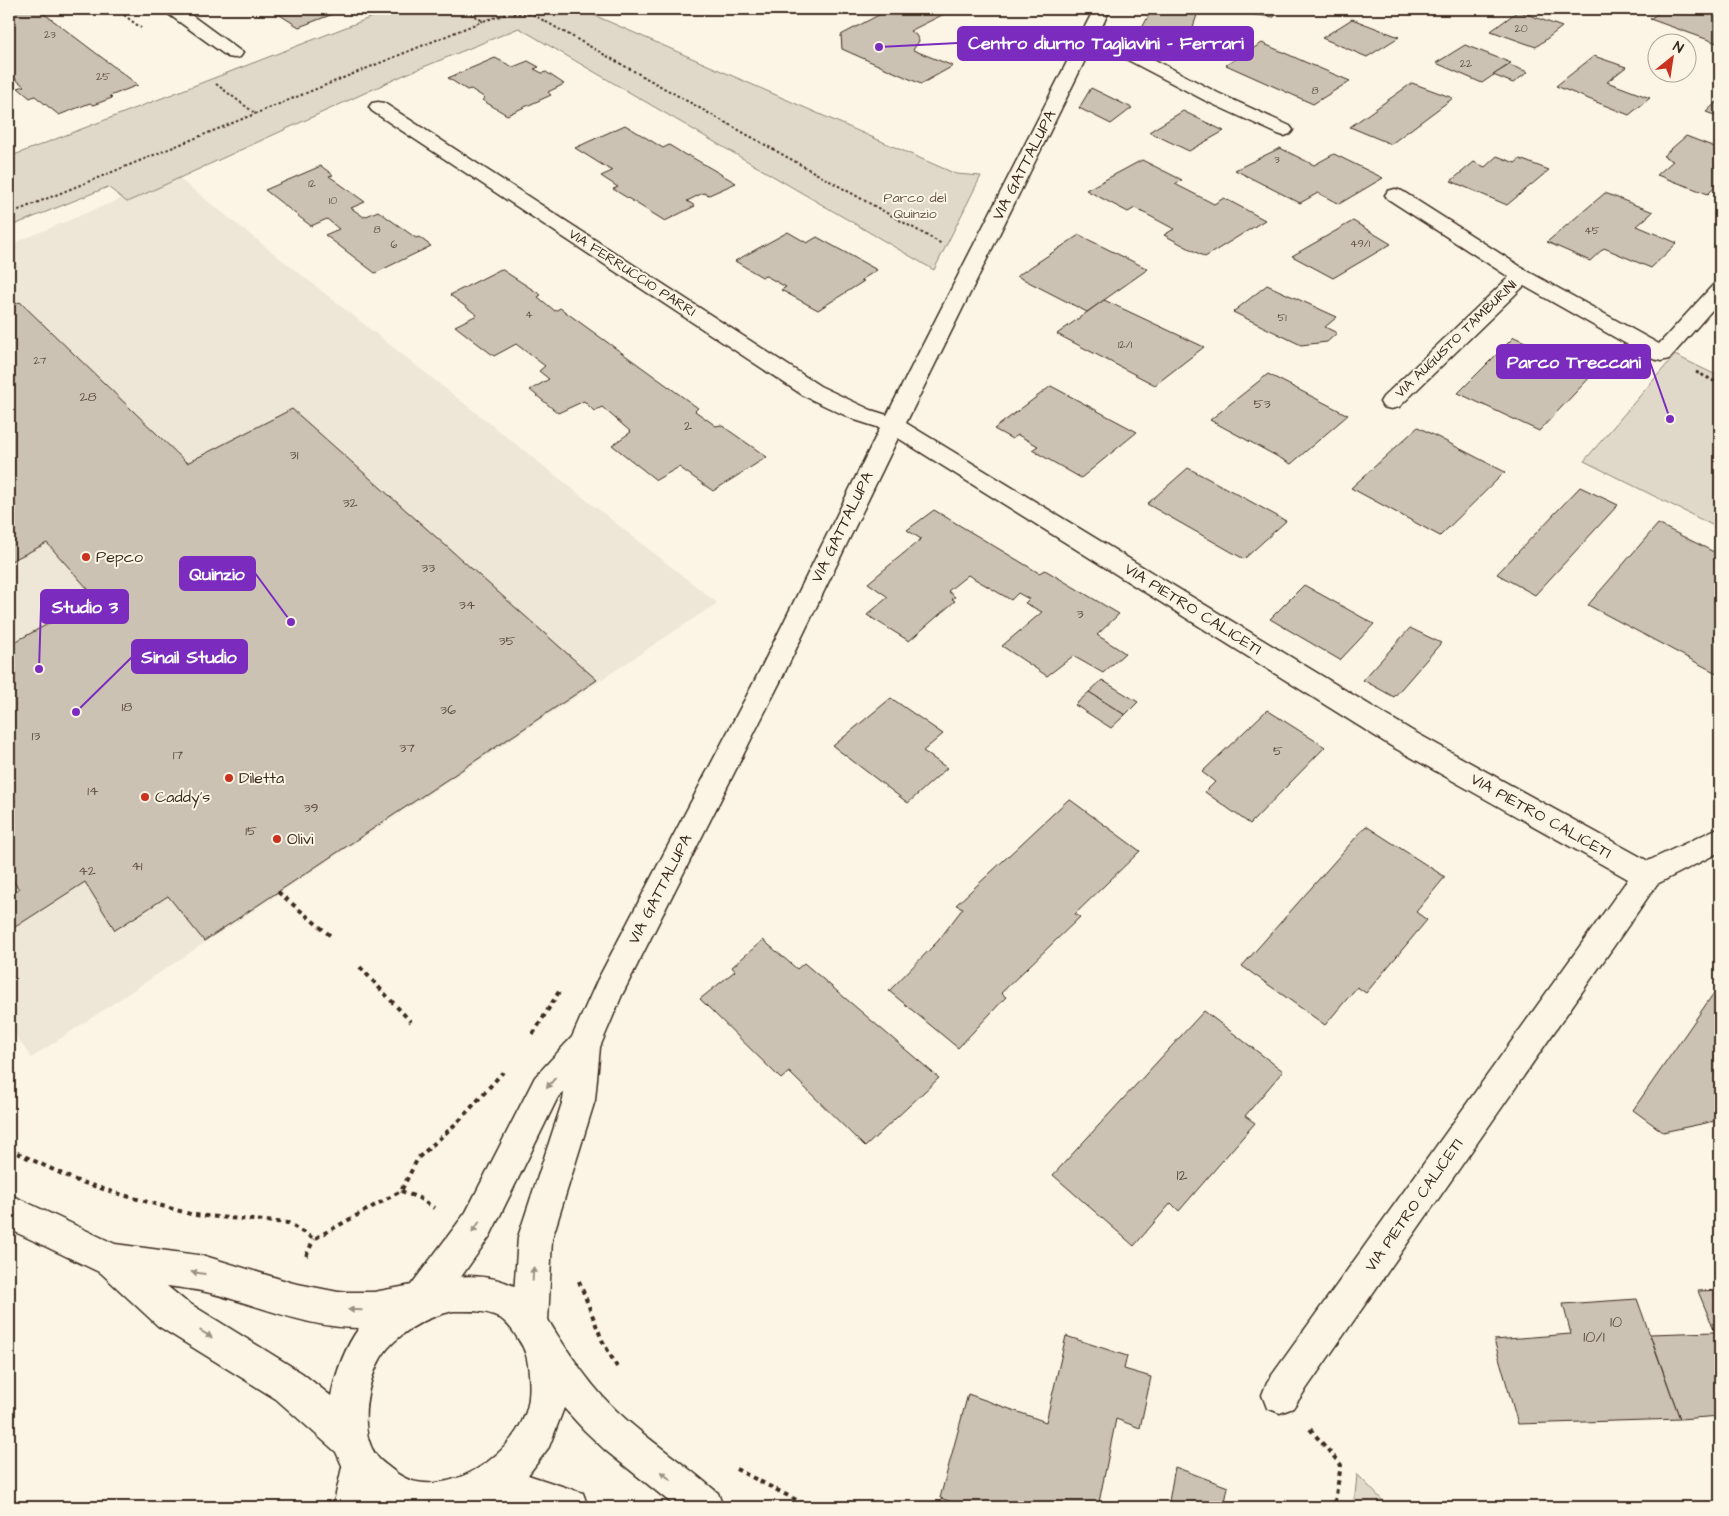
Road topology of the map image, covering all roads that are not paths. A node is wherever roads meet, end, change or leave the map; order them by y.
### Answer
1 (173, 9) edge
2 (1102, 9) edge
3 (1088, 37) junction
4 (234, 53) dead end
5 (378, 107) dead end
6 (1284, 130) dead end
7 (1395, 195) dead end
8 (1522, 276) junction
9 (1720, 289) edge
10 (1391, 402) dead end
11 (892, 425) junction
12 (1720, 839) edge
13 (1647, 875) junction
14 (584, 1047) junction
15 (9, 1211) edge
16 (113, 1261) junction
17 (421, 1302) junction
18 (537, 1335) junction
19 (1280, 1395) road end
20 (355, 1453) junction
21 (477, 1494) edge
22 (352, 1507) edge
23 (569, 1507) edge
24 (704, 1507) edge

1 - 4 street
2 - 3 street, VIA GATTALUPA
3 - 6 street
3 - 11 street, VIA GATTALUPA
5 - 11 street, VIA FERRUCCIO PARRI
7 - 8 street, VIA AUGUSTO TAMBURINI
8 - 9 street, VIA AUGUSTO TAMBURINI
8 - 10 street, VIA AUGUSTO TAMBURINI
11 - 13 street, VIA PIETRO CALICETI
11 - 14 street, VIA GATTALUPA
12 - 13 street
13 - 19 street, VIA PIETRO CALICETI
14 -> 17 street, VIA GATTALUPA
18 -> 14 street, VIA GATTALUPA
15 - 16 street
17 -> 16 street
16 -> 20 street
17 - 18 street, VIA GATTALUPA
17 - 20 street, VIA GATTALUPA
18 - 21 street, VIA GATTALUPA
24 -> 18 street
20 - 21 street, VIA GATTALUPA
20 - 22 street, VIA GATTALUPA
21 - 23 street

